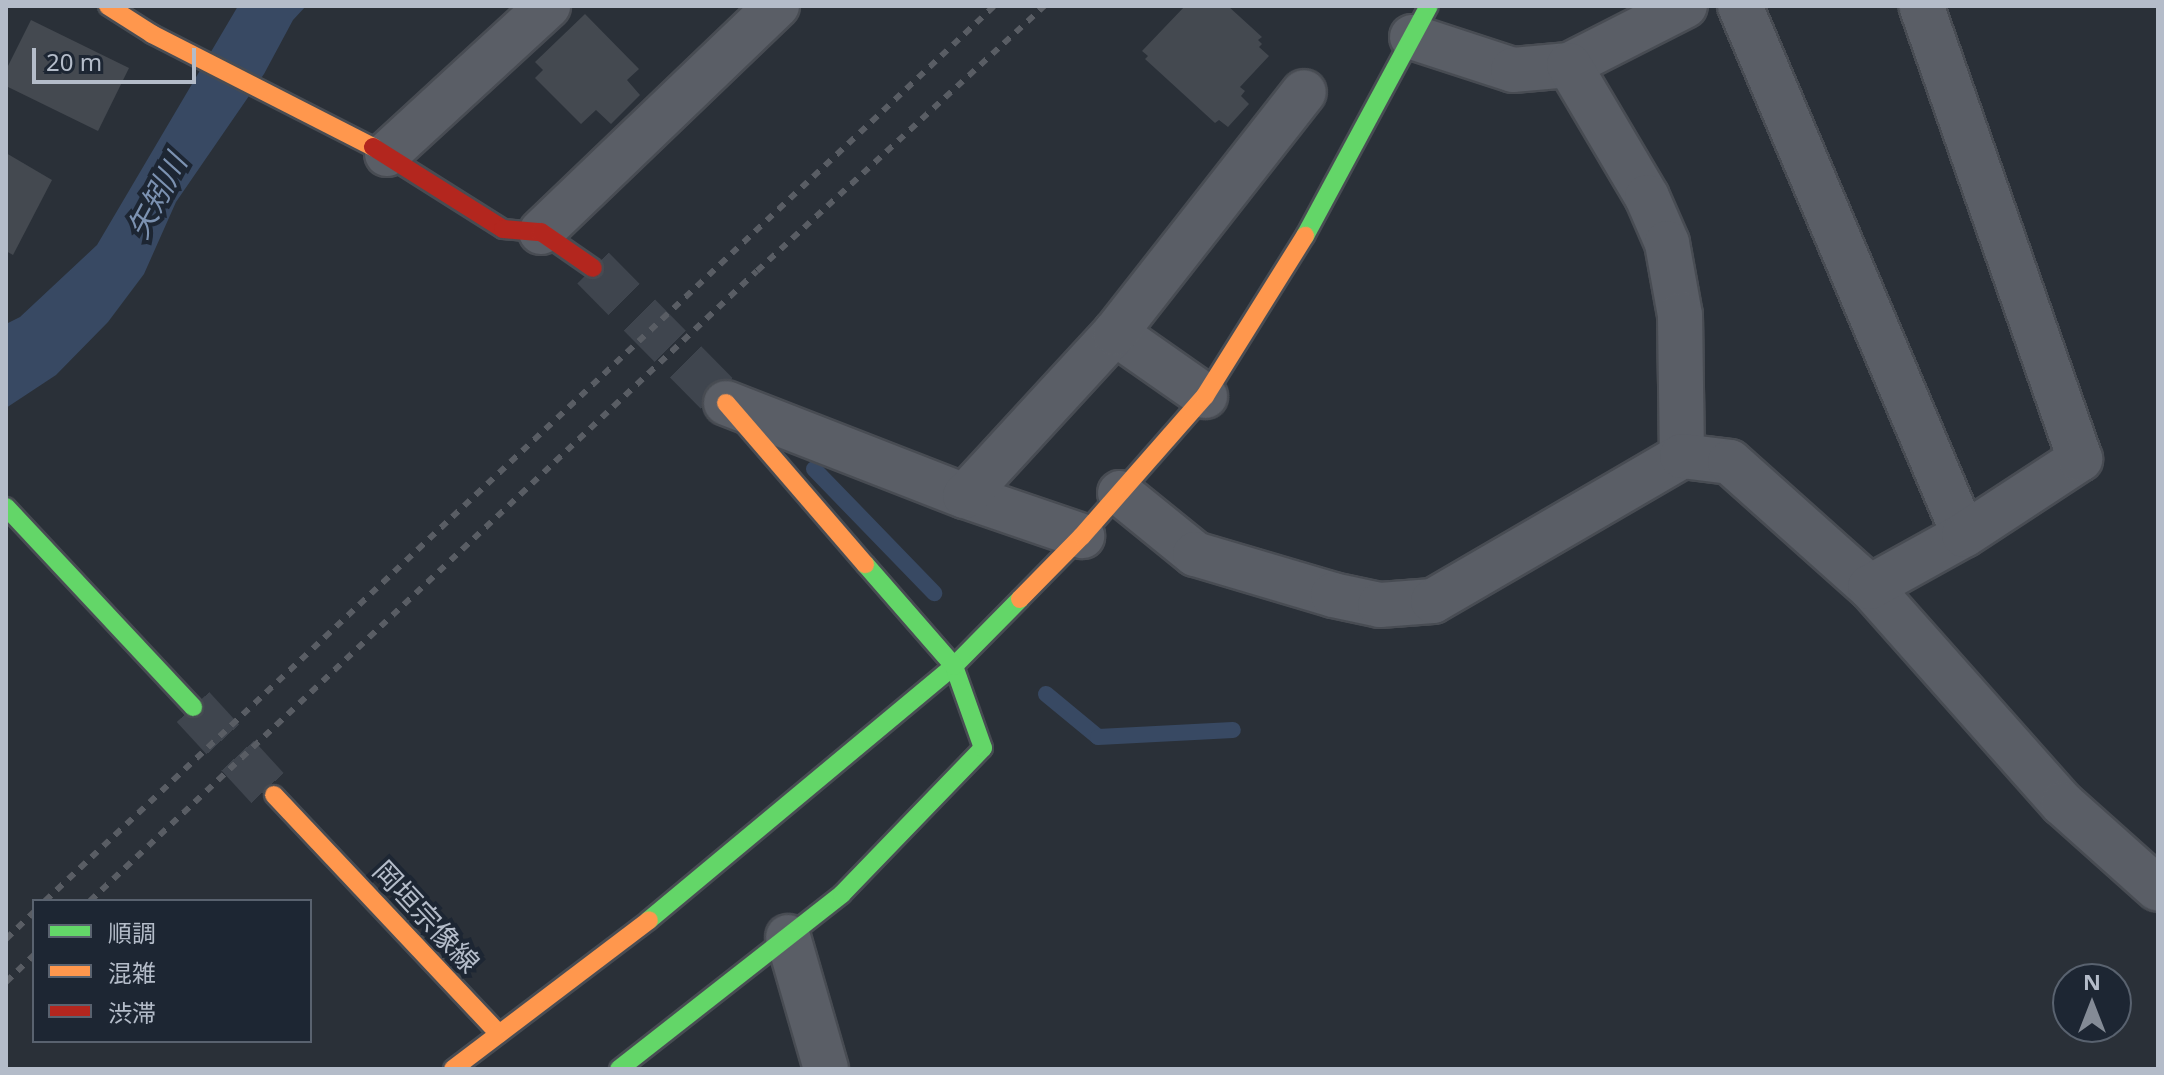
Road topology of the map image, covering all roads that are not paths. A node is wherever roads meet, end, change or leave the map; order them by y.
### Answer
1 (108, 6) edge
2 (548, 6) edge
3 (777, 6) edge
4 (1685, 6) edge
5 (1740, 6) edge
6 (1921, 6) edge
7 (1421, 21) edge
8 (1569, 65) junction
9 (1304, 92) dead end
10 (387, 154) junction
11 (541, 232) junction
12 (593, 268) tunnel mouth
13 (1115, 333) junction
14 (1205, 396) junction
15 (726, 403) joint
16 (1682, 456) junction
17 (1120, 493) junction
18 (965, 496) junction
19 (8, 512) edge
20 (1964, 535) junction
21 (1082, 536) junction
22 (1870, 587) junction
23 (954, 666) junction
24 (193, 707) tunnel mouth
25 (274, 795) tunnel mouth
26 (2158, 889) edge
27 (788, 937) junction
28 (499, 1034) junction
29 (453, 1069) edge
30 (619, 1069) edge
31 (826, 1069) edge

1 - 10 street
2 - 10 street
3 - 11 street
4 - 8 street
5 - 20 street
6 - 20 street
7 - 8 street
7 - 14 street
8 - 16 street
9 - 13 street
10 - 11 street
11 - 12 street
13 - 14 street
13 - 18 street
14 - 17 street
15 - 18 street
15 - 23 street
16 - 17 street
16 - 22 street
17 - 21 street
18 - 21 street
19 - 24 street
20 - 22 street
21 - 23 street
22 - 26 street
23 - 27 street
23 - 28 street
25 - 28 street, 岡垣宗像線
27 - 30 street
27 - 31 street
28 - 29 street

